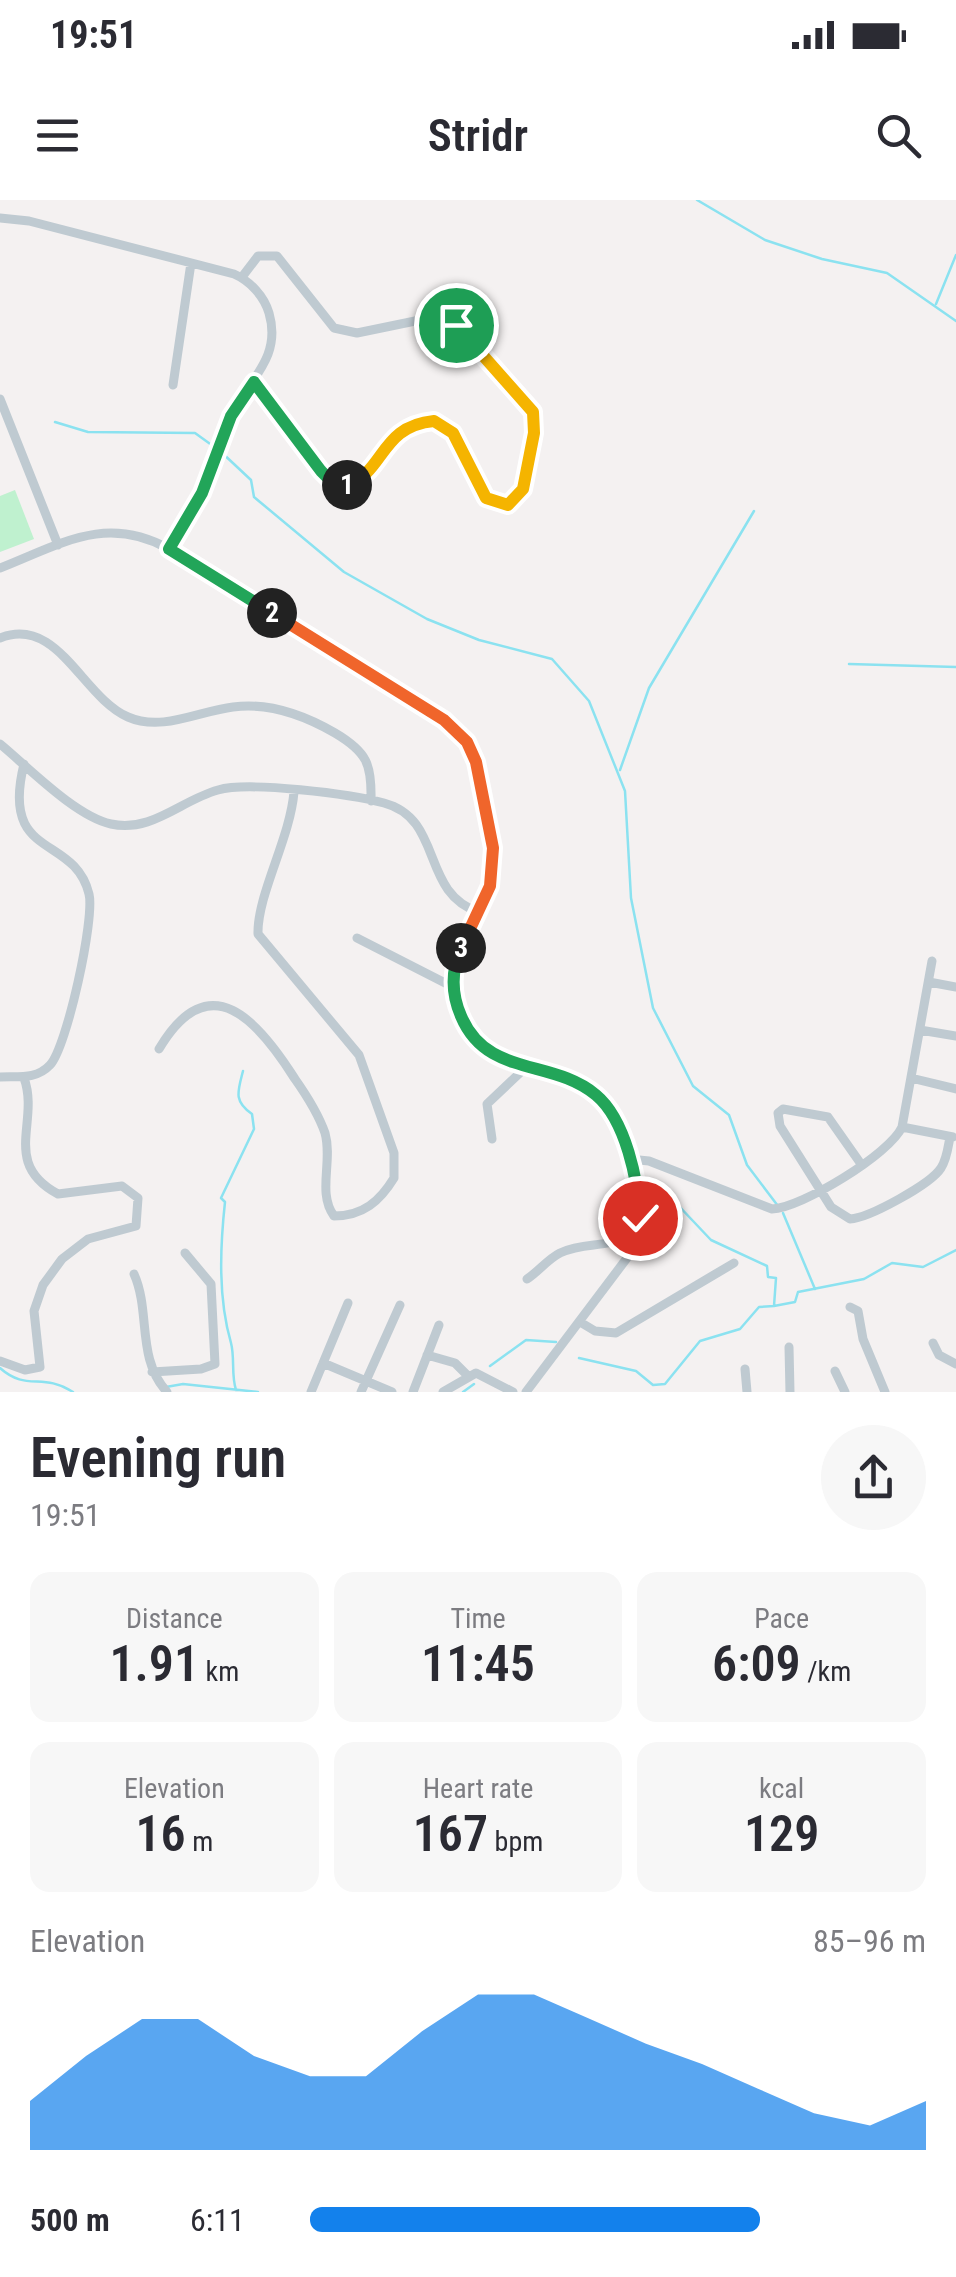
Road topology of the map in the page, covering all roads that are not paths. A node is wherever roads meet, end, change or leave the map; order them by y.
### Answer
1 (0, 218) edge
2 (192, 264) junction
3 (242, 278) junction
4 (254, 382) junction
5 (173, 385) dead end
6 (0, 399) edge
7 (58, 546) junction
8 (169, 549) junction
9 (0, 568) edge
10 (0, 638) edge
11 (0, 744) edge
12 (24, 764) junction
13 (294, 792) junction
14 (371, 800) junction
15 (478, 912) junction
16 (357, 938) dead end
17 (932, 961) dead end
18 (929, 982) junction
19 (452, 987) junction
20 (956, 987) edge
21 (920, 1030) junction
22 (956, 1036) edge
23 (159, 1049) dead end
24 (526, 1068) junction
25 (0, 1077) edge
26 (24, 1078) junction
27 (911, 1078) junction
28 (956, 1089) edge
29 (902, 1127) junction
30 (953, 1138) edge
31 (492, 1139) dead end
32 (628, 1159) junction
33 (861, 1164) junction
34 (820, 1190) junction
35 (638, 1198) junction
36 (185, 1253) dead end
37 (734, 1263) dead end
38 (134, 1274) dead end
39 (527, 1278) dead end
40 (348, 1303) dead end
41 (400, 1304) dead end
42 (850, 1307) dead end
43 (580, 1322) junction
44 (439, 1326) dead end
45 (934, 1342) dead end
46 (789, 1347) dead end
47 (427, 1356) junction
48 (0, 1361) edge
49 (324, 1363) junction
50 (956, 1364) edge
51 (746, 1369) dead end
52 (835, 1370) dead end
53 (152, 1372) junction
54 (467, 1375) junction
55 (365, 1381) junction
56 (166, 1392) edge
57 (311, 1392) edge
58 (361, 1392) edge
59 (392, 1392) edge
60 (413, 1392) edge
61 (443, 1392) edge
62 (513, 1392) edge
63 (526, 1392) edge
64 (747, 1392) edge
65 (790, 1392) edge
66 (845, 1392) edge
67 (885, 1392) edge

1 - 2 street
2 - 3 street
2 - 5 street
3 - 4 street
3 - 4 street
4 - 8 street
6 - 7 street
7 - 8 street
7 - 9 street
8 - 15 street
10 - 14 street
11 - 12 street
12 - 13 street
12 - 26 street
13 - 14 street
13 - 23 street
14 - 15 street
15 - 19 street
16 - 19 street
17 - 18 street
18 - 20 street
18 - 21 street
19 - 24 street
21 - 22 street
21 - 27 street
24 - 31 street
24 - 32 street
25 - 26 street
26 - 48 street
27 - 28 street
27 - 29 street
29 - 30 street
29 - 33 street
30 - 34 street
32 - 34 street
32 - 35 street
33 - 34 street
33 - 34 street
35 - 39 street
35 - 43 street
36 - 53 street
37 - 43 street
38 - 53 street
40 - 49 street
41 - 55 street
42 - 67 street
43 - 63 street
44 - 47 street
45 - 50 street
46 - 65 street
47 - 54 street
47 - 60 street
49 - 55 street
49 - 57 street
51 - 64 street
52 - 66 street
53 - 56 street
54 - 61 street
54 - 62 street
55 - 58 street
55 - 59 street

